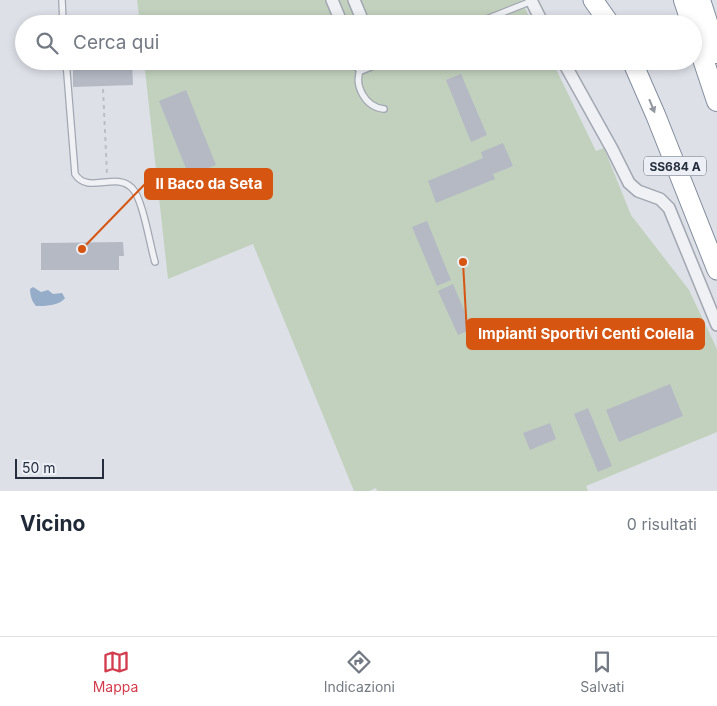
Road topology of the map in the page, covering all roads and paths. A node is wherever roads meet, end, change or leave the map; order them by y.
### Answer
1 (62, 0) edge
2 (332, 0) edge
3 (354, 0) edge
4 (593, 0) edge
5 (684, 0) edge
6 (700, 0) edge
7 (531, 1) edge
8 (63, 15) edge
9 (338, 15) edge
10 (360, 15) edge
11 (496, 15) edge
12 (539, 15) edge
13 (604, 15) edge
14 (689, 15) edge
15 (717, 53) edge
16 (702, 56) edge
17 (67, 70) edge
18 (359, 70) edge
19 (568, 70) edge
20 (636, 70) edge
21 (103, 89) dead end
22 (717, 101) edge
23 (384, 109) dead end
24 (107, 182) junction
25 (155, 262) dead end
26 (717, 270) edge
27 (717, 325) edge

1 - 8 lane
2 - 9 street
3 - 10 street
4 - 13 highway
5 - 14 highway
6 - 15 highway
7 - 11 lane
7 - 12 street
16 - 22 highway
17 - 24 lane
18 - 23 lane
19 - 27 street
20 -> 26 highway, SS684 A
21 - 24 path
24 - 25 lane

